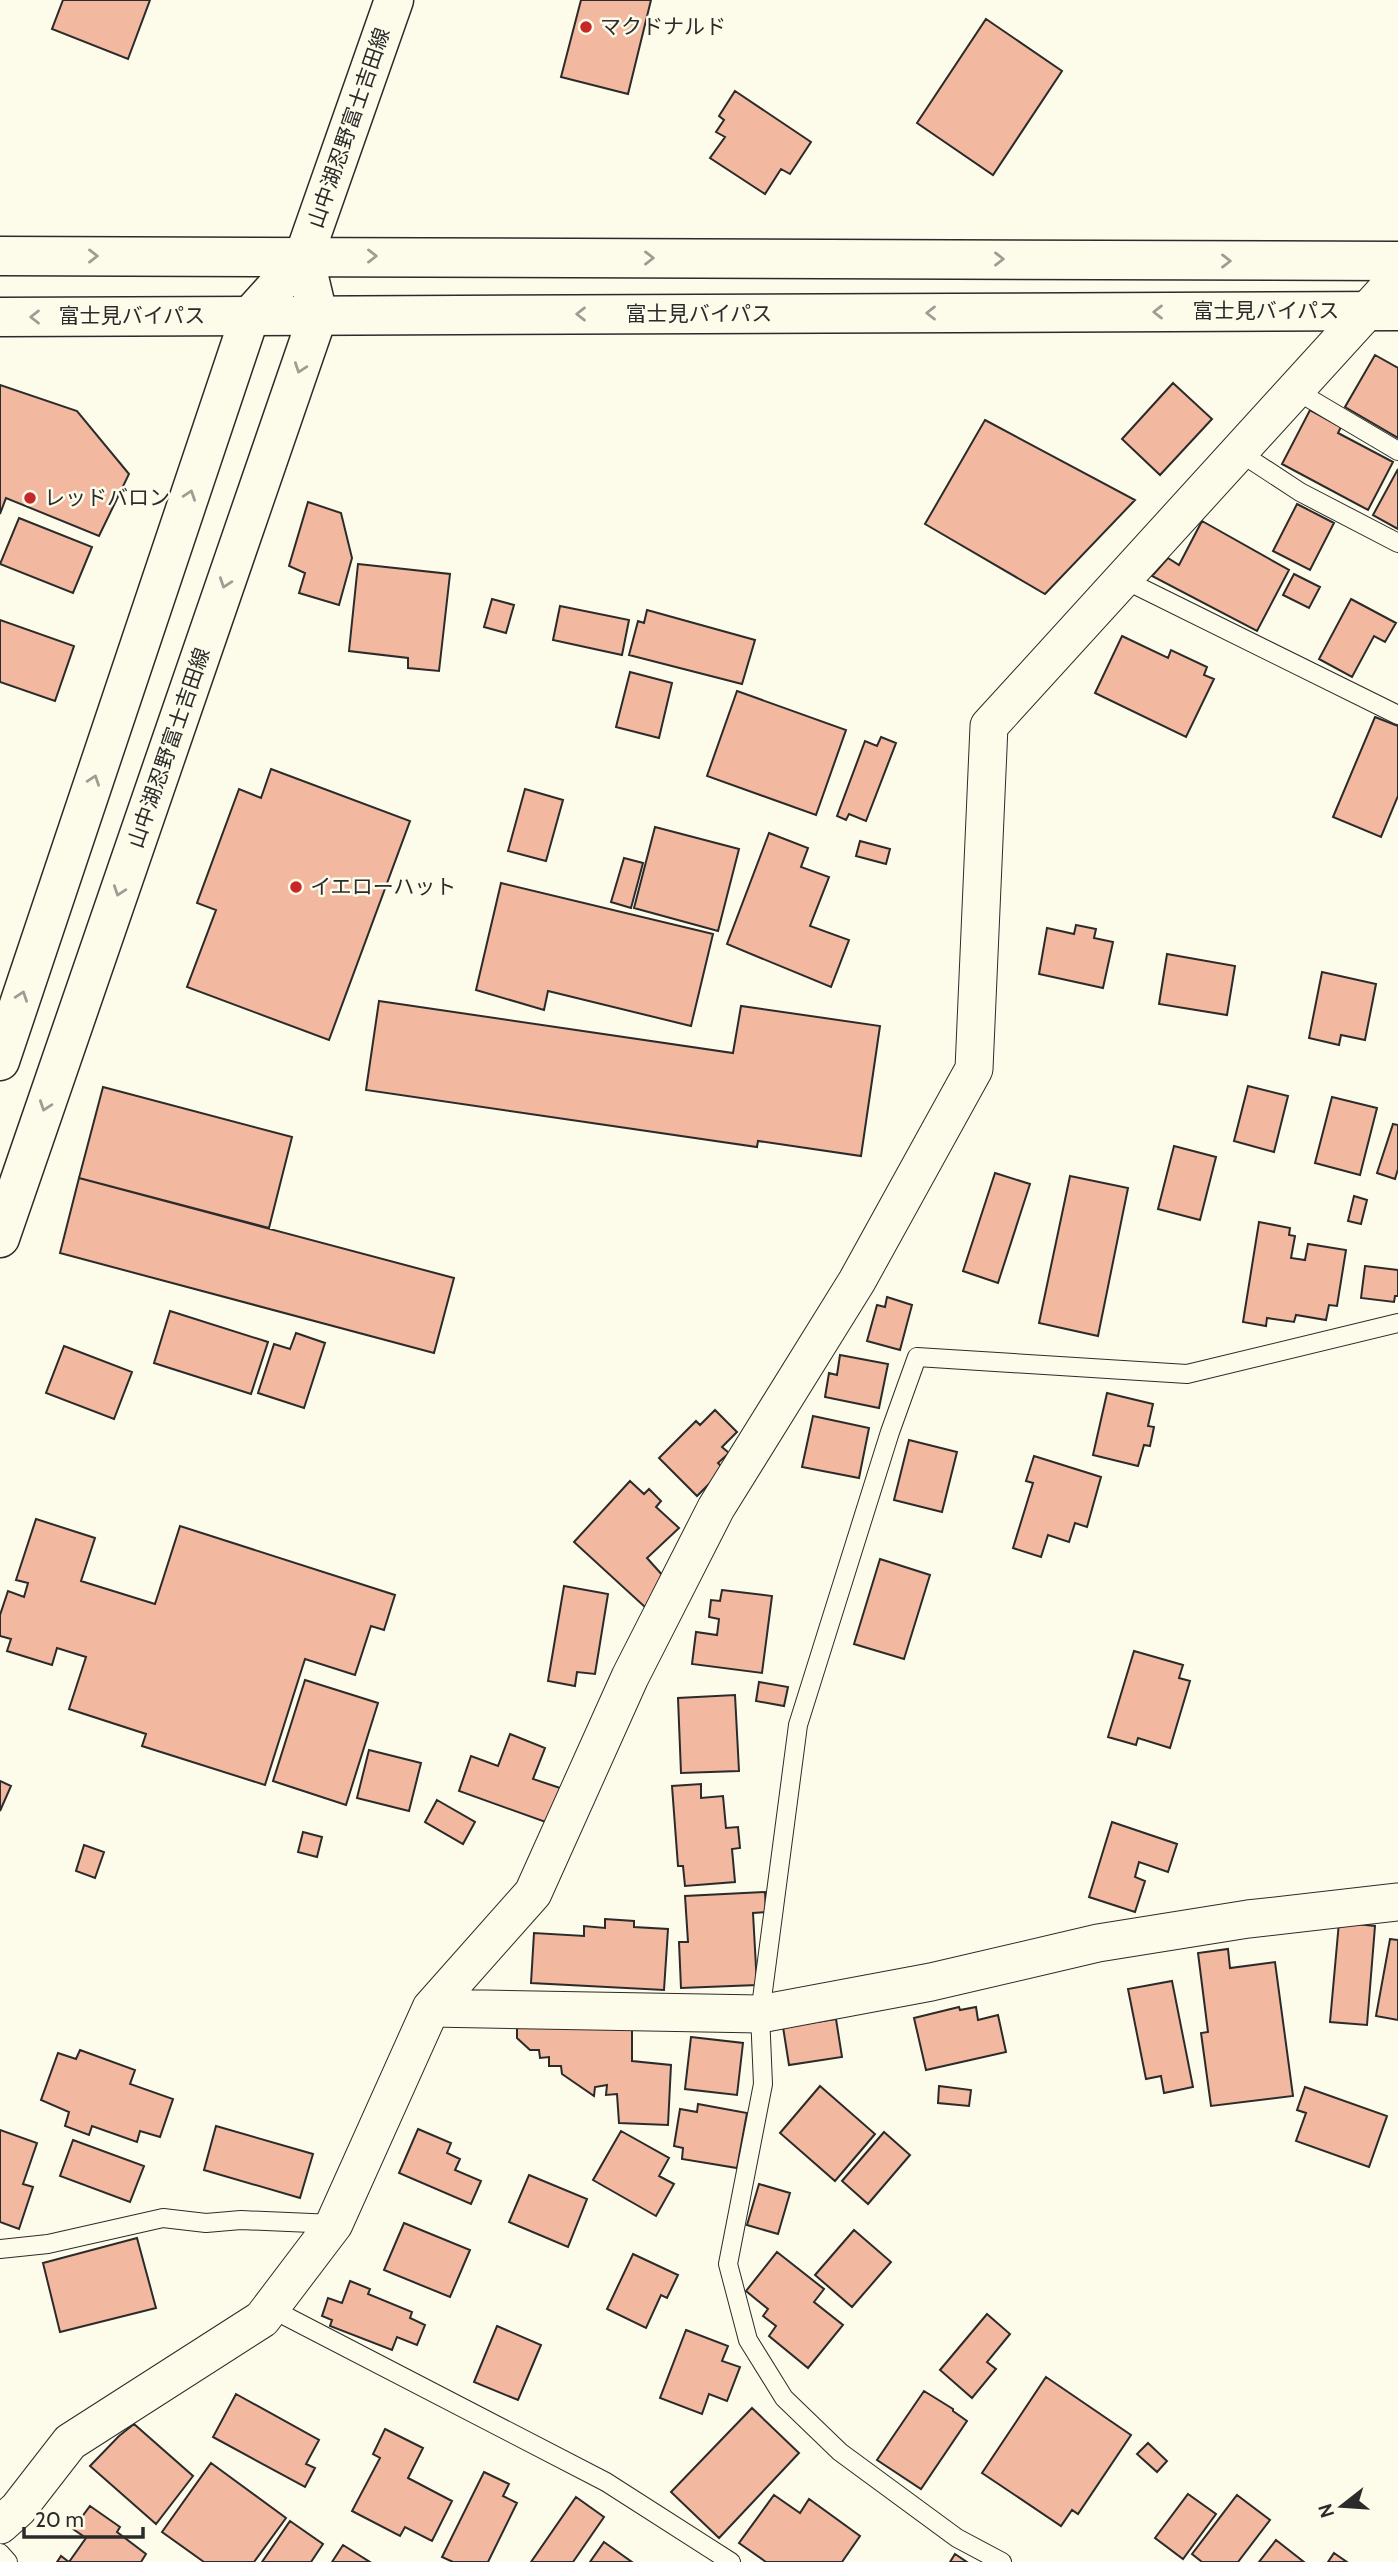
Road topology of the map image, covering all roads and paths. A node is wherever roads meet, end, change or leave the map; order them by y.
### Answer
1 (394, 0) edge
2 (0, 256) edge
3 (304, 256) junction
4 (1398, 261) edge
5 (1398, 277) edge
6 (1383, 311) edge
7 (318, 315) junction
8 (250, 316) junction
9 (0, 317) edge
10 (1295, 390) junction
11 (1398, 451) edge
12 (1239, 452) junction
13 (1398, 543) edge
14 (1123, 579) junction
15 (1398, 715) edge
16 (0, 1061) edge
17 (0, 1238) edge
18 (1398, 1323) edge
19 (1398, 1902) edge
20 (431, 2008) junction
21 (760, 2014) junction
22 (334, 2224) junction
23 (0, 2249) edge
24 (270, 2308) junction
25 (0, 2525) edge
26 (0, 2553) edge
27 (8, 2562) edge
28 (731, 2562) edge
29 (1002, 2562) edge

1 - 3 main road, 山中湖忍野富士吉田線
2 -> 3 main road
3 -> 4 main road
3 - 7 main road, 山中湖忍野富士吉田線
3 - 8 main road, 山中湖忍野富士吉田線
5 - 6 street
6 -> 7 main road, 富士見バイパス
6 - 10 street
7 - 8 main road, 富士見バイパス
7 -> 17 main road, 山中湖忍野富士吉田線
8 -> 9 main road, 富士見バイパス
16 -> 8 main road, 山中湖忍野富士吉田線
10 - 11 lane
10 - 12 street
12 - 13 lane
12 - 14 street
14 - 15 lane
14 - 20 street
18 - 21 lane
19 - 21 street
20 - 21 street
20 - 22 street
21 - 29 lane
22 - 23 lane
22 - 24 street
24 - 25 street
24 - 28 lane
26 - 27 lane

